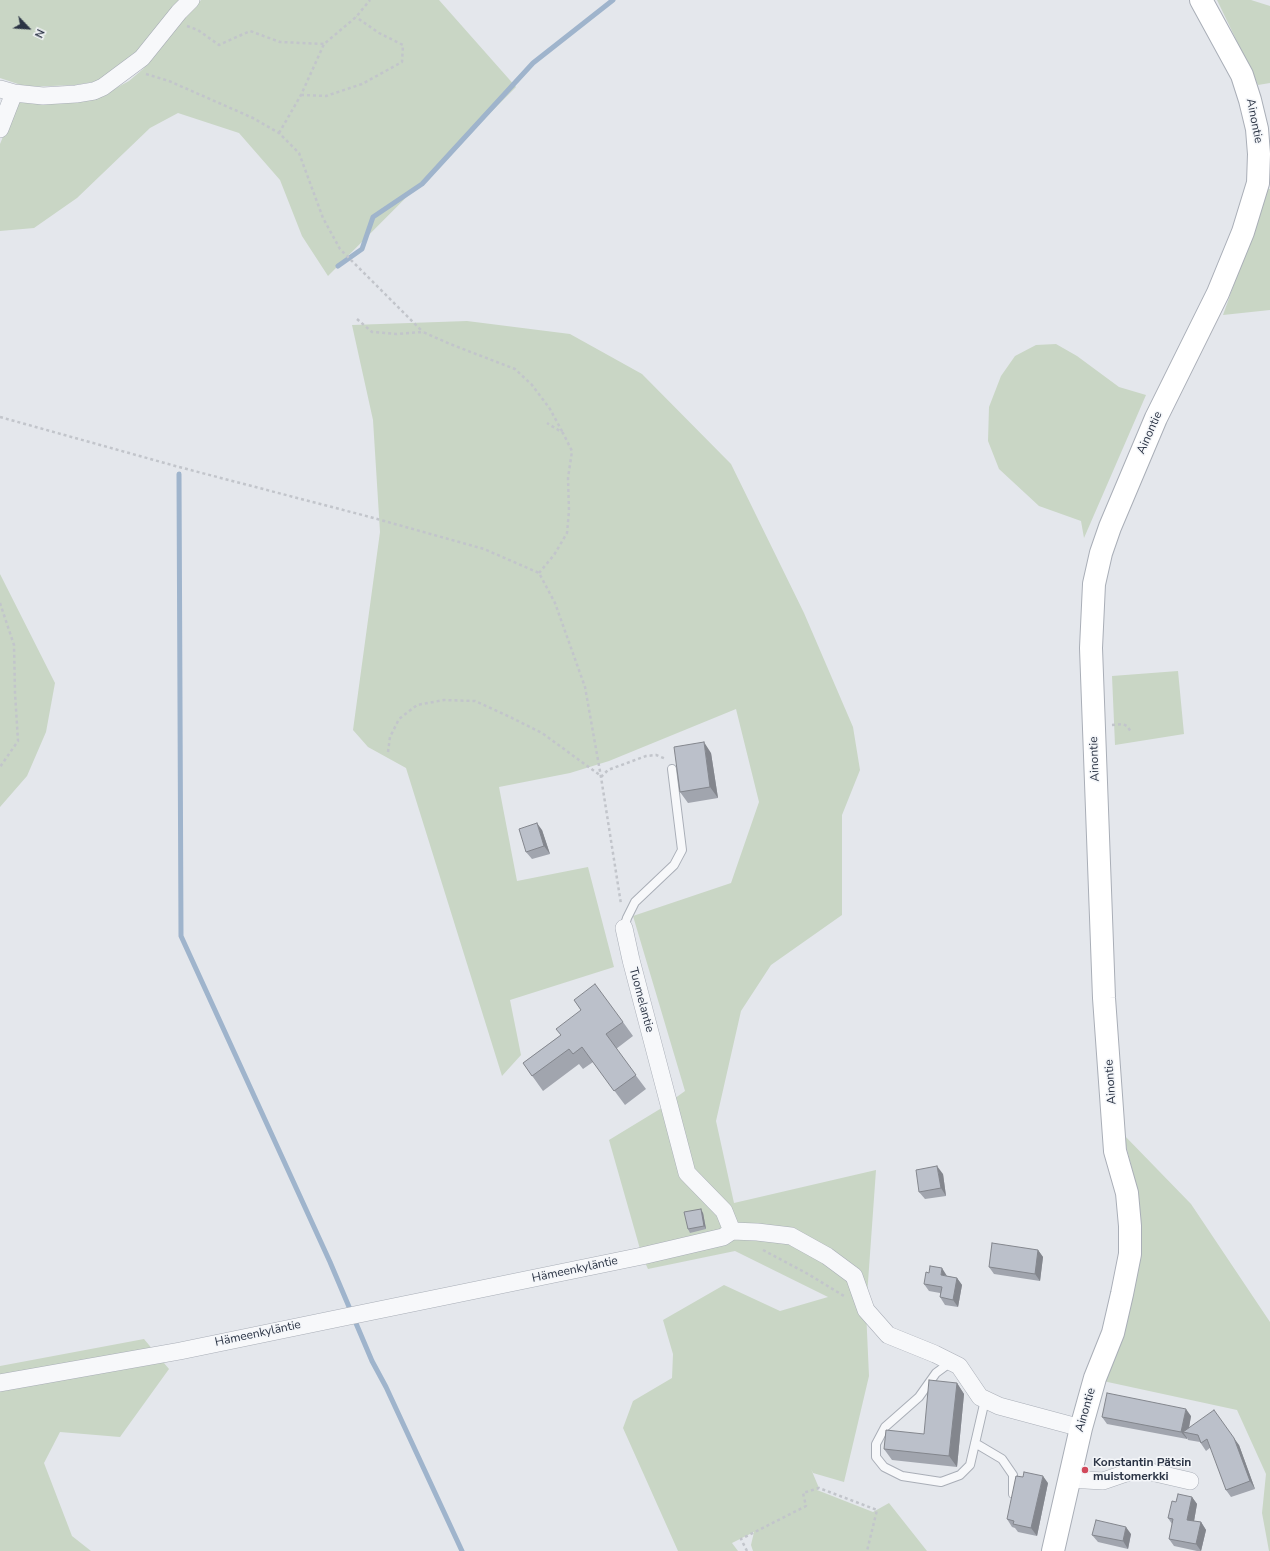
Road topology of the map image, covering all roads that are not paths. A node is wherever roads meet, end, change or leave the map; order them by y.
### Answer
1 (191, 0) edge
2 (1201, 0) edge
3 (7, 91) edge
4 (0, 129) edge
5 (672, 769) road end
6 (624, 928) joint
7 (732, 1231) junction
8 (951, 1362) junction
9 (0, 1383) edge
10 (985, 1400) junction
11 (1081, 1428) junction
12 (975, 1443) junction
13 (1068, 1479) junction
14 (1190, 1481) dead end
15 (1013, 1494) edge
16 (1052, 1551) edge

1 - 3 street
2 - 11 street, Ainontie
3 - 4 street
5 - 6 lane
6 - 7 street, Tuomelantie
7 - 8 street, Hämeenkyläntie
7 - 9 street, Hämeenkyläntie
8 - 10 street, Hämeenkyläntie
8 - 12 lane
10 - 11 street, Hämeenkyläntie
10 - 12 lane
11 - 13 street, Ainontie
12 - 15 lane
13 - 14 street
13 - 16 street, Ainontie

